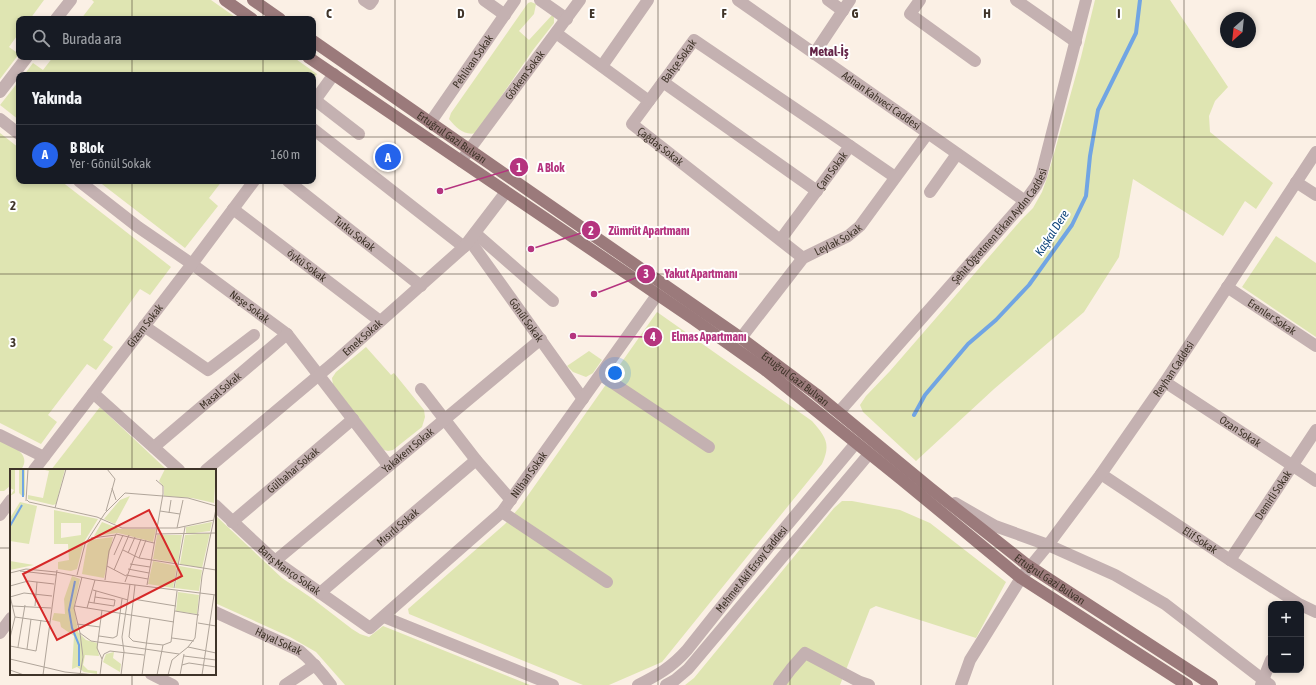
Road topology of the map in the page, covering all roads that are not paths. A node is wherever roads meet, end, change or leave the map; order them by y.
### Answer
1 (71, 0) edge
2 (225, 0) edge
3 (253, 0) edge
4 (364, 0) edge
5 (373, 0) edge
6 (484, 0) edge
7 (515, 0) edge
8 (540, 0) edge
9 (580, 0) edge
10 (648, 0) edge
11 (738, 0) edge
12 (828, 0) edge
13 (850, 0) edge
14 (920, 0) edge
15 (1016, 0) edge
16 (1086, 0) edge
17 (843, 11) junction
18 (505, 15) junction
19 (58, 16) edge
20 (248, 16) edge
21 (276, 16) edge
22 (567, 19) junction
23 (556, 33) junction
24 (1076, 42) junction
25 (316, 44) edge
26 (814, 54) junction
27 (25, 60) edge
28 (313, 60) edge
29 (974, 61) dead end
30 (602, 66) junction
31 (334, 74) junction
32 (663, 82) junction
33 (0, 92) edge
34 (316, 98) edge
35 (649, 100) junction
36 (316, 102) edge
37 (0, 119) edge
38 (430, 123) junction
39 (316, 130) edge
40 (16, 132) edge
41 (928, 133) junction
42 (359, 134) dead end
43 (850, 146) junction
44 (470, 150) junction
45 (1316, 152) edge
46 (957, 154) junction
47 (462, 161) junction
48 (895, 177) junction
49 (1296, 182) junction
50 (83, 184) edge
51 (252, 184) edge
52 (292, 184) edge
53 (817, 191) junction
54 (506, 192) junction
55 (930, 192) dead end
56 (1316, 195) edge
57 (1025, 201) junction
58 (233, 209) junction
59 (781, 239) junction
60 (470, 240) junction
61 (803, 258) junction
62 (192, 264) junction
63 (421, 286) junction
64 (1227, 287) junction
65 (657, 294) junction
66 (553, 301) dead end
67 (380, 322) junction
68 (144, 326) junction
69 (287, 334) junction
70 (254, 335) dead end
71 (742, 338) junction
72 (541, 339) junction
73 (1316, 346) edge
74 (319, 375) junction
75 (601, 375) junction
76 (1165, 382) junction
77 (421, 389) dead end
78 (93, 393) junction
79 (583, 399) junction
80 (839, 412) junction
81 (353, 419) junction
82 (444, 419) junction
83 (1316, 430) edge
84 (0, 436) edge
85 (856, 443) junction
86 (154, 447) junction
87 (709, 447) dead end
88 (869, 454) junction
89 (44, 457) junction
90 (476, 460) junction
91 (388, 466) junction
92 (1292, 466) junction
93 (35, 469) edge
94 (178, 469) edge
95 (207, 469) edge
96 (1101, 474) junction
97 (1316, 481) edge
98 (930, 488) junction
99 (510, 500) junction
100 (216, 506) edge
101 (502, 512) junction
102 (232, 522) junction
103 (1048, 546) junction
104 (1230, 560) junction
105 (275, 561) junction
106 (1030, 567) junction
107 (1021, 578) junction
108 (607, 582) dead end
109 (320, 593) junction
110 (1293, 601) edge
111 (1304, 607) edge
112 (216, 612) edge
113 (1316, 612) edge
114 (384, 616) junction
115 (10, 619) edge
116 (370, 628) joint
117 (0, 633) edge
118 (315, 665) junction
119 (1268, 670) edge
120 (153, 675) edge
121 (1264, 683) edge
122 (173, 685) edge
123 (285, 685) edge
124 (331, 685) edge
125 (554, 685) edge
126 (638, 685) edge
127 (666, 685) edge
128 (779, 685) edge
129 (869, 685) edge
130 (960, 685) edge
131 (1187, 685) edge
132 (1212, 685) edge

1 - 19 street
2 - 20 main road
3 - 21 main road
4 - 5 street
6 - 18 street
7 - 18 street, Pehlivan Sokak
8 - 22 street
9 - 22 street, Görkem Sokak
10 - 30 street
11 - 26 street, Adnan Kahveci Caddesi
12 - 17 street
13 - 17 street
14 - 29 street
15 - 24 street
16 - 24 street, Şehit Öğretmen Erkan Aydın Caddesi
17 - 26 street
18 - 38 street, Pehlivan Sokak
22 - 23 street, Görkem Sokak
23 - 30 street
23 - 44 street, Görkem Sokak
24 - 57 street, Şehit Öğretmen Erkan Aydın Caddesi
25 - 38 main road, Ertuğrul Gazi Bulvarı
26 - 41 street, Adnan Kahveci Caddesi
27 - 33 street
28 - 31 main road, Ertuğrul Gazi Bulvarı
30 - 35 street
31 - 34 street
31 - 47 main road, Ertuğrul Gazi Bulvarı
32 - 35 street
32 - 43 street, Bahçe Sokak
32 - 53 street, Bahçe Sokak
35 - 59 street, Çağdaş Sokak
36 - 42 street
37 - 40 street
38 - 44 main road, Ertuğrul Gazi Bulvarı
39 - 60 street, Gönül Sokak
41 - 46 street, Adnan Kahveci Caddesi
41 - 48 street, Leylak Sokak
43 - 48 street, Çam Sokak
43 - 53 street, Çam Sokak
44 - 47 street, Görkem Sokak
44 - 71 main road, Ertuğrul Gazi Bulvarı
45 - 49 street, Reyhan Caddesi
46 - 55 street
46 - 57 street, Adnan Kahveci Caddesi
47 - 54 main road, Ertuğrul Gazi Bulvarı
48 - 61 street, Leylak Sokak
49 - 56 street
49 - 64 street, Reyhan Caddesi
50 - 62 street, Neşe Sokak
51 - 58 street, Gizem Sokak
52 - 63 street, Tutku Sokak
53 - 59 street, Çam Sokak
54 - 60 street, Emek Sokak
54 - 65 main road, Ertuğrul Gazi Bulvarı
57 - 80 street, Şehit Öğretmen Erkan Aydın Caddesi
58 - 62 street, Gizem Sokak
58 - 67 street, öykü Sokak
59 - 61 street, Çağdaş Sokak
60 - 63 street, Emek Sokak
60 - 66 street
60 - 72 street, Gönül Sokak
61 - 71 street, Leylak Sokak
62 - 68 street, Gizem Sokak
62 - 69 street, Neşe Sokak
63 - 67 street, Emek Sokak
64 - 73 street, Erenler Sokak
64 - 76 street, Reyhan Caddesi
65 - 75 street, Nilhan Sokak
65 - 85 main road, Ertuğrul Gazi Bulvarı
67 - 74 street, Emek Sokak
68 - 70 street
68 - 78 street, Gizem Sokak
69 - 74 street, Neşe Sokak
69 - 86 street, Masal Sokak
71 - 80 main road, Ertuğrul Gazi Bulvarı
72 - 79 street, Gönül Sokak
72 - 82 street, Yakakent Sokak
74 - 81 street, Neşe Sokak
74 - 95 street, Emek Sokak
75 - 79 street, Nilhan Sokak
75 - 87 street
76 - 92 street, Ozan Sokak
76 - 96 street, Reyhan Caddesi
77 - 82 street
78 - 86 street
78 - 89 street, Gizem Sokak
79 - 99 street, Nilhan Sokak
80 - 98 main road, Ertuğrul Gazi Bulvarı
81 - 91 street, Neşe Sokak
81 - 102 street, Gülbahar Sokak
82 - 90 street
82 - 91 street, Yakakent Sokak
83 - 92 street, Demirli Sokak
84 - 89 street
85 - 88 main road, Ertuğrul Gazi Bulvarı
85 - 126 street, Mehmet Akif Ersoy Caddesi
86 - 94 street
88 - 107 main road, Ertuğrul Gazi Bulvarı
88 - 127 street, Mehmet Akif Ersoy Caddesi
89 - 93 street, Gizem Sokak
90 - 99 street
90 - 109 street, Mısırlı Sokak
91 - 105 street, Yakakent Sokak
92 - 97 street, Ozan Sokak
92 - 104 street, Demirli Sokak
96 - 103 street, Reyhan Caddesi
96 - 104 street, Elif Sokak
98 - 103 street
98 - 106 main road, Ertuğrul Gazi Bulvarı
99 - 101 street, Nilhan Sokak
100 - 102 street, Barış Manço Sokak
101 - 108 street
101 - 114 street, Nilhan Sokak
102 - 105 street, Barış Manço Sokak
103 - 106 street, Reyhan Caddesi
103 - 121 street
104 - 110 street, Elif Sokak
105 - 109 street, Barış Manço Sokak
106 - 107 street, Reyhan Caddesi
106 - 132 main road, Ertuğrul Gazi Bulvarı
107 - 130 street, Reyhan Caddesi
107 - 131 main road, Ertuğrul Gazi Bulvarı
109 - 116 street, Barış Manço Sokak
111 - 113 street, Elif Sokak
112 - 118 street, Hayal Sokak
114 - 116 street, Nilhan Sokak
114 - 125 street
115 - 117 street
118 - 123 street
118 - 124 street, Hayal Sokak
119 - 121 street
120 - 122 street
128 - 129 street

